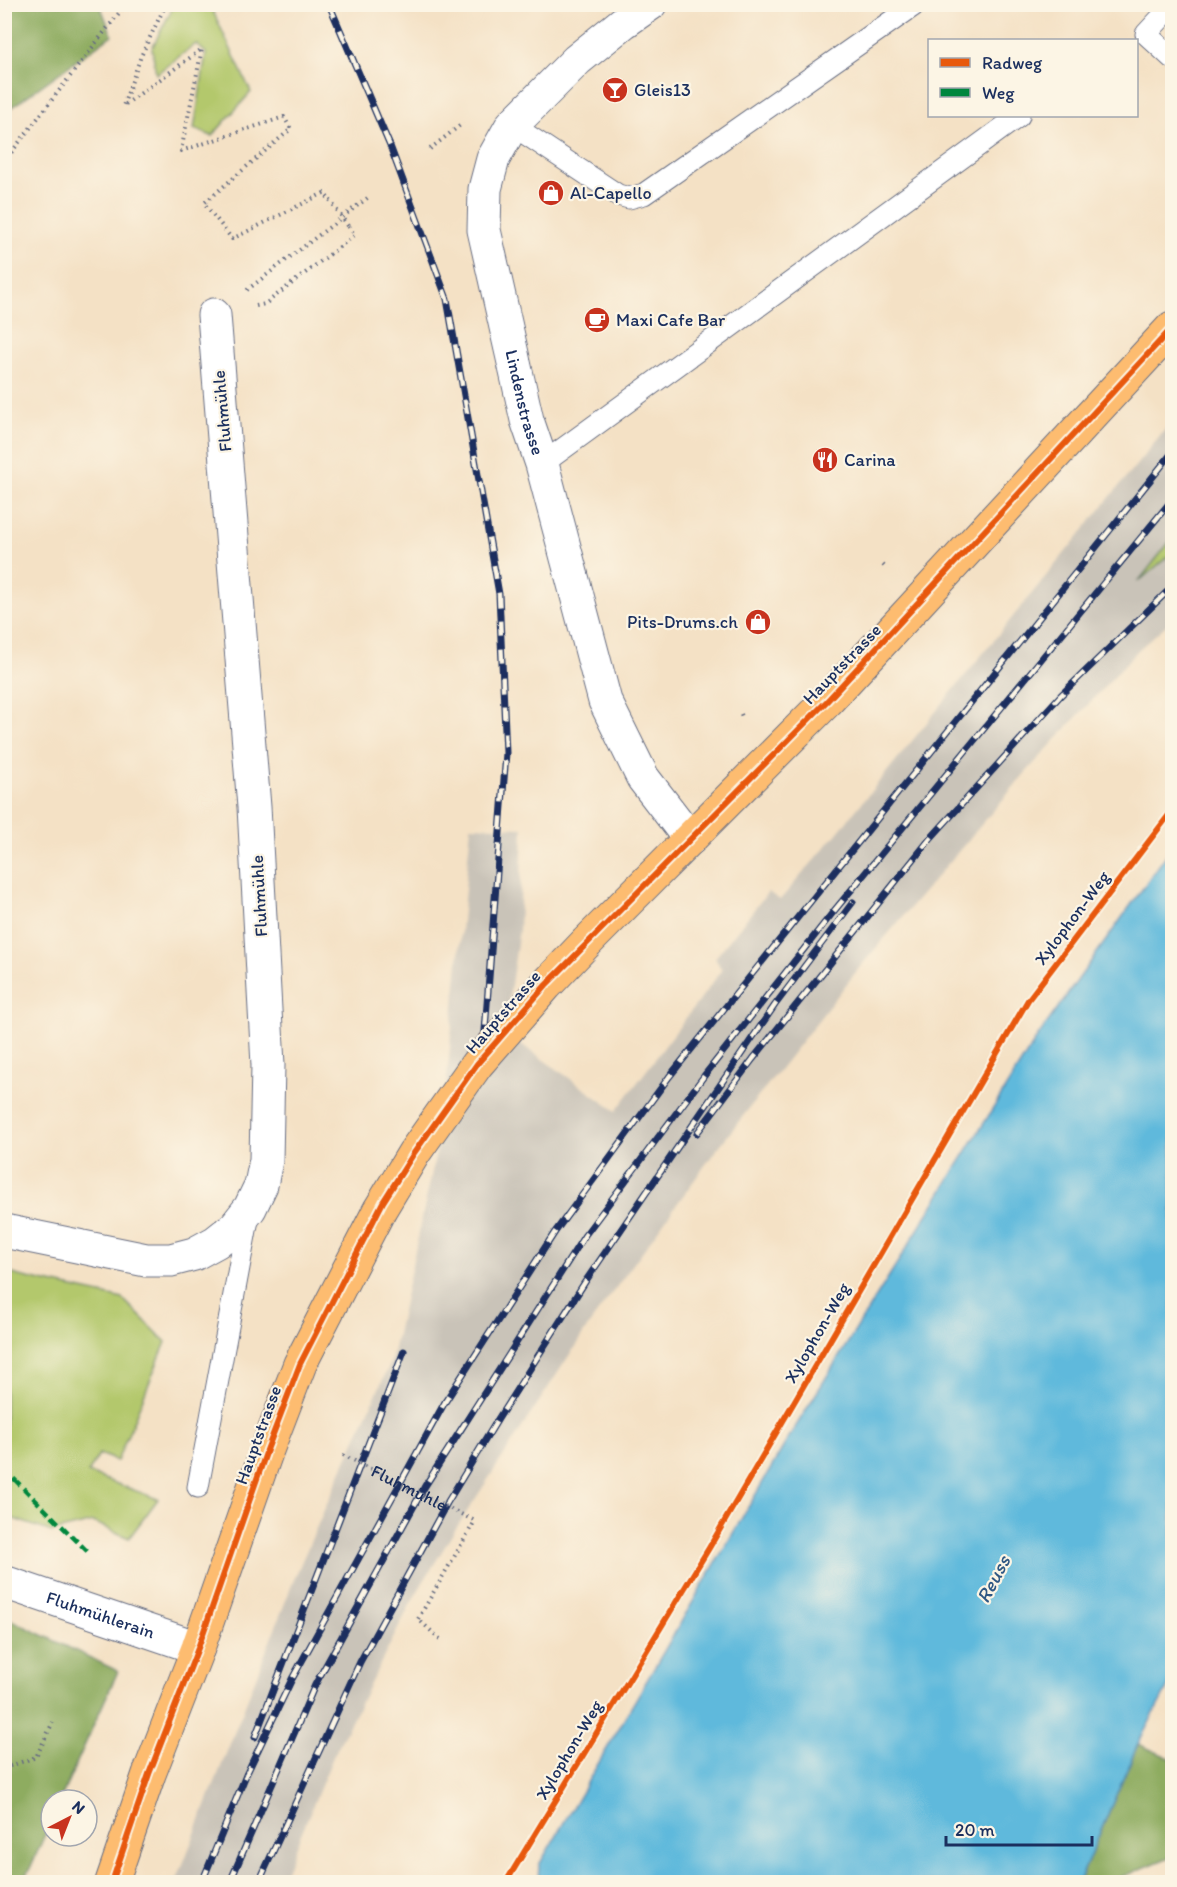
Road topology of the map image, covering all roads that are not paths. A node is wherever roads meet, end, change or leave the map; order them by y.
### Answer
1 (650, 4) edge
2 (916, 4) edge
3 (1173, 6) edge
4 (1173, 58) edge
5 (1018, 117) edge
6 (512, 125) junction
7 (214, 315) road end
8 (1173, 328) edge
9 (542, 464) junction
10 (690, 839) junction
11 (250, 1208) junction
12 (4, 1231) edge
13 (198, 1487) dead end
14 (4, 1581) edge
15 (198, 1648) junction
16 (112, 1882) edge

1 - 6 street, Lindenstrasse
2 - 6 lane
3 - 4 lane
5 - 9 lane
6 - 9 street, Lindenstrasse
7 - 11 street, Fluhmühle
8 - 10 main road, Hauptstrasse
9 - 10 street, Lindenstrasse
10 - 15 main road, Hauptstrasse, bridge
11 - 12 street, Fluhmühle
11 - 13 lane
14 - 15 street, Fluhmühlerain
15 - 16 main road, Hauptstrasse

